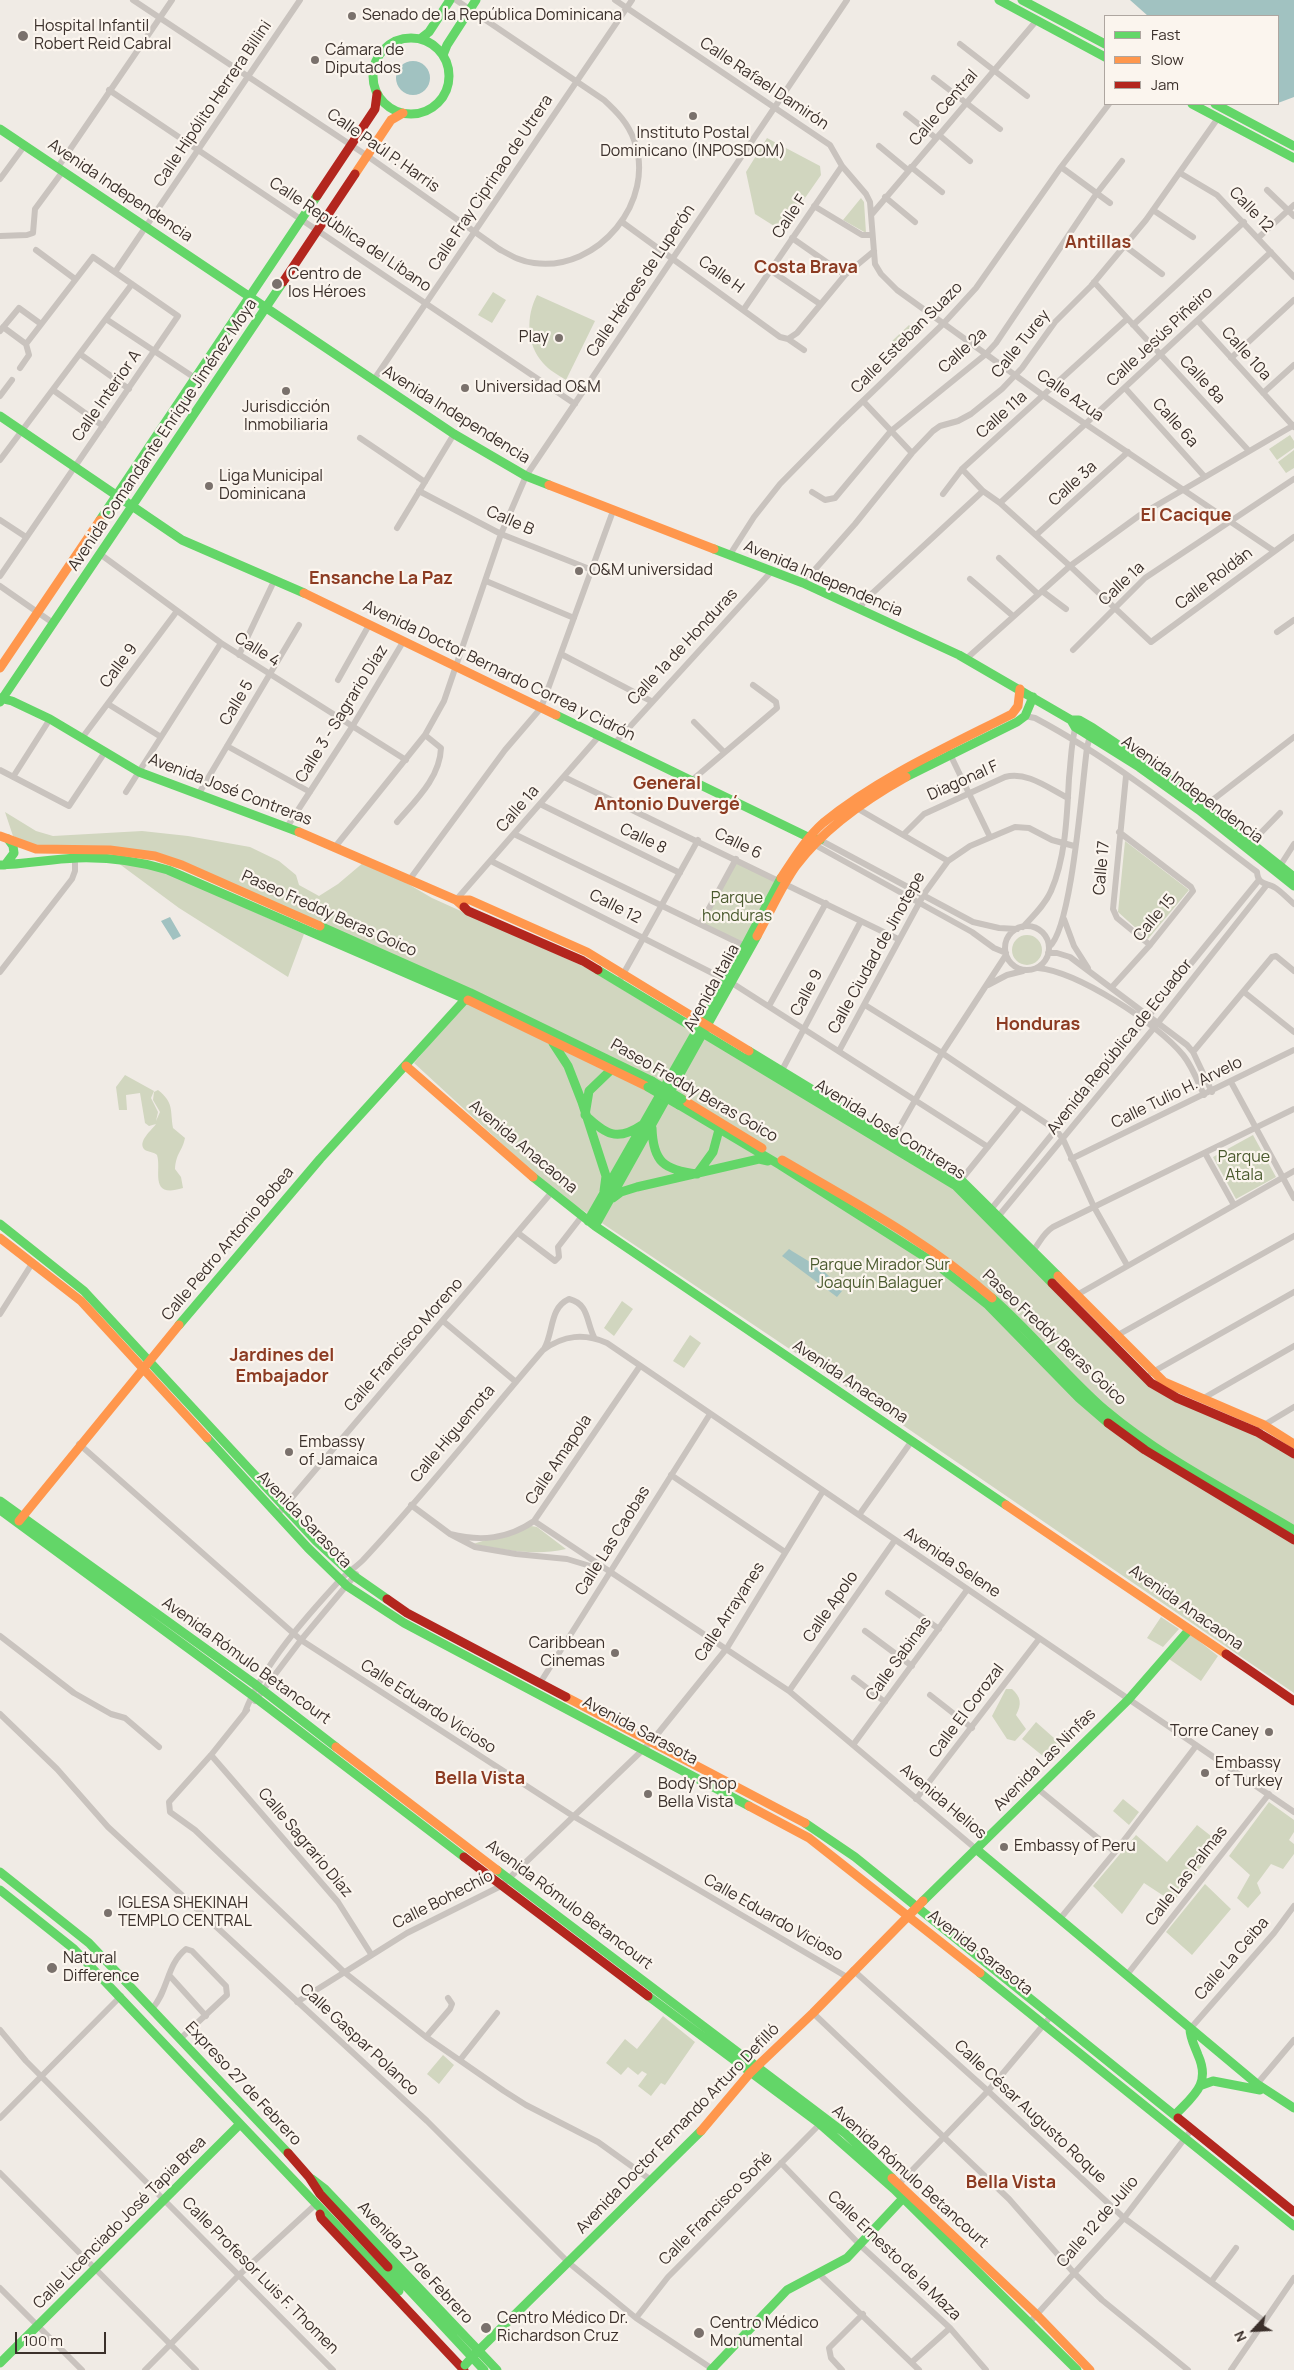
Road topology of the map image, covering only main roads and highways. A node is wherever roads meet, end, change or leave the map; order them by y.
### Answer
1 (450, 0) edge
2 (476, 0) edge
3 (999, 0) edge
4 (1022, 0) edge
5 (420, 39) junction
6 (1104, 43) edge
7 (443, 55) junction
8 (1104, 56) edge
9 (377, 94) junction
10 (1194, 105) edge
11 (1217, 105) edge
12 (403, 113) junction
13 (0, 129) edge
14 (1294, 146) edge
15 (1294, 158) edge
16 (250, 298) junction
17 (266, 309) junction
18 (0, 416) edge
19 (117, 495) junction
20 (132, 506) junction
21 (0, 668) edge
22 (1020, 689) junction
23 (1033, 696) junction
24 (1, 700) edge
25 (948, 750) junction
26 (1202, 808) junction
27 (2, 836) edge
28 (815, 841) junction
29 (1261, 855) junction
30 (2, 865) edge
31 (1290, 877) edge
32 (1294, 886) edge
33 (456, 900) junction
34 (332, 936) junction
35 (468, 996) junction
36 (702, 1028) junction
37 (543, 1036) junction
38 (406, 1066) junction
39 (615, 1066) junction
40 (780, 1075) junction
41 (585, 1115) junction
42 (648, 1124) junction
43 (720, 1126) junction
44 (774, 1162) junction
45 (697, 1174) junction
46 (605, 1200) junction
47 (988, 1213) junction
48 (995, 1220) junction
49 (588, 1221) junction
50 (0, 1224) edge
51 (0, 1238) edge
52 (1112, 1338) junction
53 (150, 1360) junction
54 (142, 1368) junction
55 (1148, 1374) junction
56 (1261, 1428) junction
57 (1294, 1444) edge
58 (1294, 1454) edge
59 (0, 1501) edge
60 (0, 1510) edge
61 (19, 1520) junction
62 (1281, 1527) junction
63 (1294, 1530) edge
64 (1294, 1540) edge
65 (1189, 1630) junction
66 (1294, 1701) edge
67 (976, 1849) junction
68 (0, 1872) edge
69 (0, 1890) edge
70 (916, 1907) junction
71 (908, 1914) junction
72 (1190, 2029) junction
73 (758, 2066) junction
74 (750, 2073) junction
75 (1202, 2085) junction
76 (1269, 2094) junction
77 (1294, 2108) edge
78 (1175, 2115) junction
79 (239, 2125) junction
80 (309, 2177) junction
81 (897, 2186) junction
82 (906, 2195) junction
83 (316, 2207) junction
84 (1294, 2212) edge
85 (1294, 2226) edge
86 (444, 2333) junction
87 (476, 2353) junction
88 (0, 2363) edge
89 (462, 2368) edge
90 (475, 2370) edge
91 (484, 2370) edge
92 (497, 2370) edge
93 (712, 2370) edge
94 (1077, 2370) edge
95 (1090, 2370) edge

1 - 5 main road
2 - 7 main road
3 - 8 main road
4 - 6 main road
5 - 7 main road
5 - 9 main road
7 - 12 main road
9 - 12 main road
9 - 16 main road, Avenida Comandante Enrique Jiménez Moya
10 - 15 main road
11 - 14 main road
12 - 17 main road, Avenida Comandante Enrique Jiménez Moya
13 - 16 main road, Avenida Independencia
16 - 17 main road, Avenida Independencia
16 - 19 main road, Avenida Comandante Enrique Jiménez Moya
17 - 20 main road, Avenida Comandante Enrique Jiménez Moya
17 - 22 main road, Avenida Independencia
18 - 19 main road, Avenida Doctor Bernardo Correa y Cidrón
19 - 20 main road, Avenida Doctor Bernardo Correa y Cidrón
19 - 21 main road, Avenida Comandante Enrique Jiménez Moya
20 - 24 main road, Avenida Comandante Enrique Jiménez Moya
20 - 28 main road, Avenida Doctor Bernardo Correa y Cidrón
22 - 23 main road, Avenida Independencia
22 - 25 main road, Avenida Italia
23 - 25 main road, Avenida Italia
23 - 26 main road, Avenida Independencia
24 - 33 main road, Avenida José Contreras
25 - 28 main road, Avenida Italia
26 - 29 main road, Avenida Independencia
26 - 29 main road, Avenida Independencia
27 - 30 main road
27 - 34 main road, Paseo Freddy Beras Goico
28 - 36 main road, Avenida Italia
29 - 31 main road, Avenida Independencia
29 - 31 main road, Avenida Independencia
30 - 34 main road, Paseo Freddy Beras Goico
31 - 32 main road, Avenida Independencia
33 - 36 main road, Avenida José Contreras
33 - 36 main road, Avenida José Contreras
34 - 35 main road, Paseo Freddy Beras Goico
35 - 37 main road, Paseo Freddy Beras Goico
35 - 38 main road, Calle Pedro Antonio Bobea
35 - 39 main road, Paseo Freddy Beras Goico
36 - 40 main road, Avenida José Contreras
36 - 42 main road, Avenida Italia
37 - 39 main road, Paseo Freddy Beras Goico
37 - 41 main road
38 - 49 main road, Avenida Anacaona
38 - 53 main road, Calle Pedro Antonio Bobea
39 - 41 main road
39 - 43 main road, Paseo Freddy Beras Goico, bridge
40 - 47 main road, Avenida José Contreras
40 - 47 main road, Avenida José Contreras
41 - 42 main road
41 - 46 main road
42 - 45 main road
42 - 46 main road, Avenida Italia
43 - 44 main road, Paseo Freddy Beras Goico
43 - 45 main road
43 - 62 main road, Paseo Freddy Beras Goico
44 - 45 main road
44 - 62 main road, Paseo Freddy Beras Goico
45 - 46 main road
46 - 49 main road, Avenida Italia
47 - 48 main road, Avenida José Contreras
48 - 52 main road, Avenida José Contreras
48 - 52 main road, Avenida José Contreras
49 - 65 main road, Avenida Anacaona
50 - 53 main road, Avenida Sarasota
51 - 54 main road, Avenida Sarasota
52 - 55 main road, Avenida José Contreras
53 - 54 main road, Calle Pedro Antonio Bobea
53 - 70 main road, Avenida Sarasota
54 - 61 main road, Calle Pedro Antonio Bobea
54 - 71 main road, Avenida Sarasota
55 - 56 main road, Avenida José Contreras
55 - 56 main road, Avenida José Contreras
56 - 57 main road, Avenida José Contreras
56 - 58 main road, Avenida José Contreras
59 - 61 main road, Avenida Rómulo Betancourt
60 - 61 main road, Avenida Rómulo Betancourt
61 - 73 main road, Avenida Rómulo Betancourt
61 - 74 main road, Avenida Rómulo Betancourt
62 - 63 main road, Paseo Freddy Beras Goico
62 - 64 main road, Paseo Freddy Beras Goico
65 - 66 main road, Avenida Anacaona
65 - 67 main road, Avenida Las Ninfas
67 - 70 main road, Avenida Las Ninfas
67 - 72 main road, Avenida Helios
68 - 80 main road, Expreso 27 de Febrero
69 - 79 main road, Expreso 27 de Febrero
70 - 71 main road, Avenida Doctor Fernando Arturo Defilló
70 - 78 main road, Avenida Sarasota
71 - 73 main road, Avenida Doctor Fernando Arturo Defilló
71 - 85 main road, Avenida Sarasota
72 - 75 main road
72 - 76 main road, Avenida Helios
73 - 74 main road, Avenida Doctor Fernando Arturo Defilló
73 - 81 main road, Avenida Rómulo Betancourt
74 - 81 main road, Avenida Rómulo Betancourt
74 - 87 main road, Avenida Doctor Fernando Arturo Defilló
75 - 76 main road
75 - 78 main road
76 - 77 main road, Avenida Helios
78 - 84 main road, Avenida Sarasota
79 - 83 main road, Expreso 27 de Febrero
79 - 88 main road, Calle Licenciado José Tapia Brea
80 - 86 main road, Expreso 27 de Febrero
80 - 87 main road, Avenida 27 de Febrero
81 - 82 main road, Avenida Rómulo Betancourt
82 - 93 main road
82 - 94 main road, Avenida Rómulo Betancourt
82 - 95 main road, Avenida Rómulo Betancourt
83 - 86 main road, Expreso 27 de Febrero
83 - 89 main road
86 - 90 main road
86 - 91 main road
87 - 89 main road, Avenida Doctor Fernando Arturo Defilló, bridge
87 - 92 main road, Avenida 27 de Febrero

